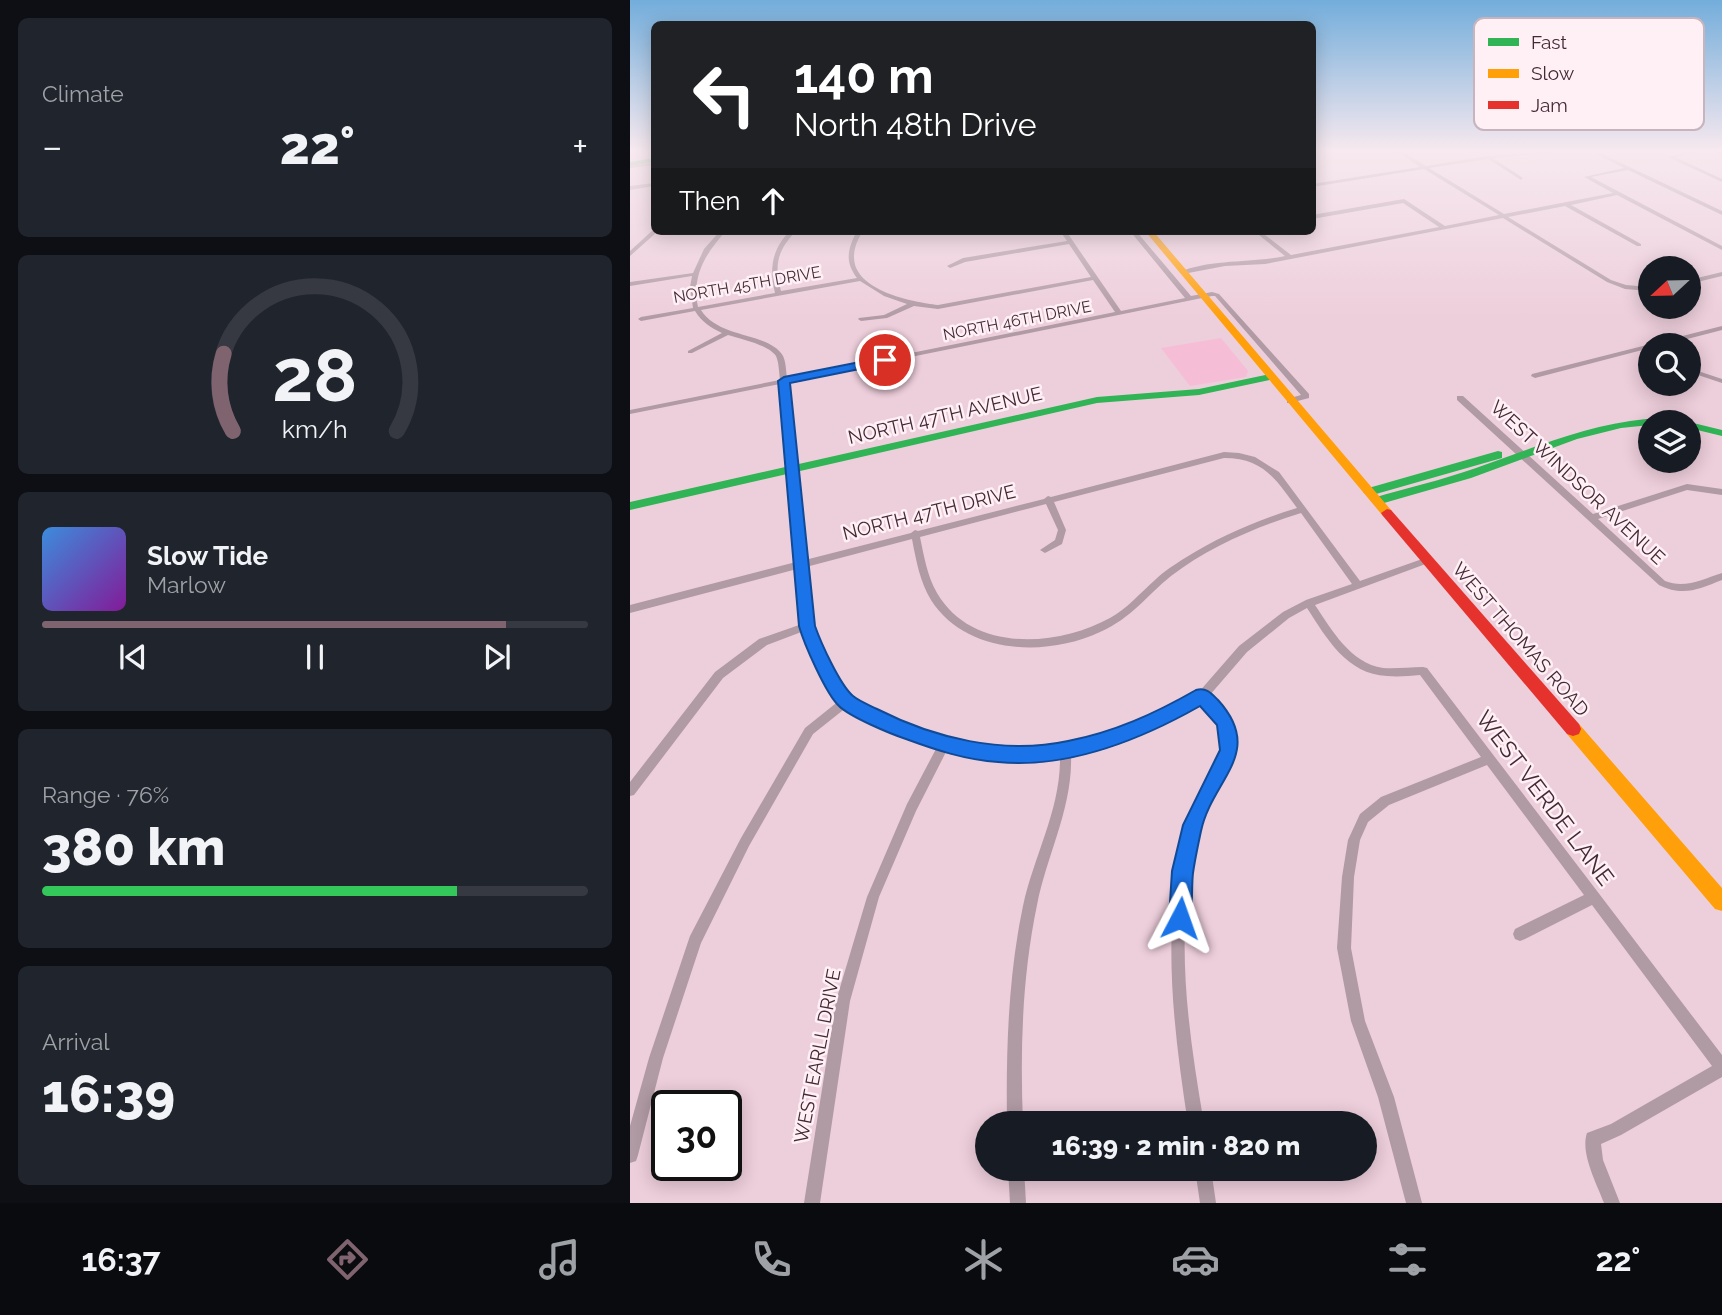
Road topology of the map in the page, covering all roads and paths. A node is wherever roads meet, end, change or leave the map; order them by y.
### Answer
1 (1363, 208) edge
2 (1415, 208) edge
3 (1491, 208) edge
4 (1545, 208) edge
5 (1573, 208) edge
6 (1644, 208) edge
7 (1316, 216) edge
8 (1504, 216) junction
9 (1445, 228) junction
10 (651, 234) edge
11 (720, 235) edge
12 (790, 235) edge
13 (858, 235) edge
14 (1066, 235) edge
15 (1137, 235) edge
16 (1152, 235) edge
17 (1262, 235) edge
18 (1070, 242) junction
19 (1560, 244) dead end
20 (1639, 245) dead end
21 (1552, 246) junction
22 (1722, 248) edge
23 (630, 254) edge
24 (1290, 257) junction
25 (950, 265) dead end
26 (1183, 272) junction
27 (695, 274) junction
28 (1722, 274) edge
29 (1094, 278) junction
30 (859, 279) junction
31 (1701, 279) edge
32 (630, 284) edge
33 (1638, 289) edge
34 (778, 293) junction
35 (1197, 297) junction
36 (913, 304) junction
37 (695, 307) junction
38 (1119, 313) junction
39 (641, 319) dead end
40 (861, 319) dead end
41 (1722, 328) edge
42 (1713, 331) junction
43 (727, 333) junction
44 (1701, 334) edge
45 (1722, 336) edge
46 (1638, 349) edge
47 (690, 352) dead end
48 (1701, 374) edge
49 (1535, 376) dead end
50 (1270, 377) junction
51 (784, 381) junction
52 (1722, 381) edge
53 (1460, 398) dead end
54 (1290, 401) junction
55 (630, 412) edge
56 (1638, 421) edge
57 (1701, 428) edge
58 (1722, 433) edge
59 (1520, 454) junction
60 (792, 468) junction
61 (1722, 492) edge
62 (1373, 497) junction
63 (1048, 499) junction
64 (630, 506) edge
65 (1302, 510) junction
66 (1591, 518) junction
67 (915, 533) junction
68 (1045, 550) dead end
69 (1428, 560) junction
70 (803, 562) junction
71 (1722, 576) edge
72 (1357, 583) junction
73 (1309, 603) junction
74 (630, 609) edge
75 (807, 626) junction
76 (1202, 696) junction
77 (846, 701) junction
78 (944, 745) junction
79 (1065, 751) junction
80 (1490, 759) junction
81 (630, 791) edge
82 (1594, 897) junction
83 (1722, 902) edge
84 (1520, 934) dead end
85 (1722, 1068) edge
86 (1014, 1111) edge
87 (1194, 1111) edge
88 (630, 1155) edge
89 (1017, 1181) edge
90 (1205, 1181) edge
91 (812, 1203) edge
92 (1018, 1203) edge
93 (1208, 1203) edge
94 (1414, 1203) edge
95 (1612, 1203) edge

1 - 7 street
2 - 9 street
3 - 8 street
4 - 8 street
5 - 20 street
6 - 22 street
8 - 9 street
8 - 21 street
9 - 24 street
10 - 23 street
11 - 27 street
12 - 34 street
13 - 30 street
14 - 18 street
15 - 35 street, WEST THOMAS ROAD
16 - 26 main road, WEST THOMAS ROAD
17 - 24 street
18 - 25 street
18 - 29 street
19 - 21 street
21 - 33 street
24 - 26 street
26 - 35 main road, WEST THOMAS ROAD
27 - 32 street
27 - 37 street
28 - 31 street
29 - 36 street
29 - 38 street
30 - 34 street, NORTH 45TH DRIVE
30 - 36 street
34 - 37 street, NORTH 45TH DRIVE
35 - 38 street, NORTH 46TH DRIVE
35 - 50 main road, WEST THOMAS ROAD
35 - 54 street, WEST THOMAS ROAD
36 - 40 street
37 - 39 street, NORTH 45TH DRIVE
37 - 43 street
38 - 51 street, NORTH 46TH DRIVE
41 - 42 street
42 - 44 street
42 - 45 street
43 - 47 street
43 - 51 street
46 - 49 street
48 - 52 street
50 - 54 main road, WEST THOMAS ROAD
50 - 60 main road, NORTH 47TH AVENUE
51 - 55 street, NORTH 46TH DRIVE
51 - 60 street
53 - 59 street, WEST WINDSOR AVENUE
54 - 62 main road, WEST THOMAS ROAD
56 - 59 main road
57 - 58 main road
59 - 62 main road
59 - 66 street, WEST WINDSOR AVENUE
60 - 64 main road, NORTH 47TH AVENUE
60 - 70 street
61 - 66 street
62 - 69 main road, WEST THOMAS ROAD
63 - 65 street, NORTH 47TH DRIVE
63 - 67 street, NORTH 47TH DRIVE
63 - 68 street
65 - 67 street
65 - 72 street
66 - 71 street, WEST WINDSOR AVENUE
67 - 70 street, NORTH 47TH DRIVE
69 - 72 street
69 - 83 main road, WEST THOMAS ROAD
70 - 74 street, NORTH 47TH DRIVE
70 - 75 street
72 - 73 street
73 - 76 street
73 - 80 street, WEST VERDE LANE
75 - 77 street
75 - 81 street
76 - 79 street
76 - 87 street
77 - 78 street
77 - 88 street
78 - 79 street
78 - 91 street, WEST EARLL DRIVE
79 - 86 street
80 - 82 street, WEST VERDE LANE
80 - 94 street
82 - 84 street
82 - 85 street, WEST VERDE LANE
85 - 95 street
89 - 92 street
90 - 93 street

